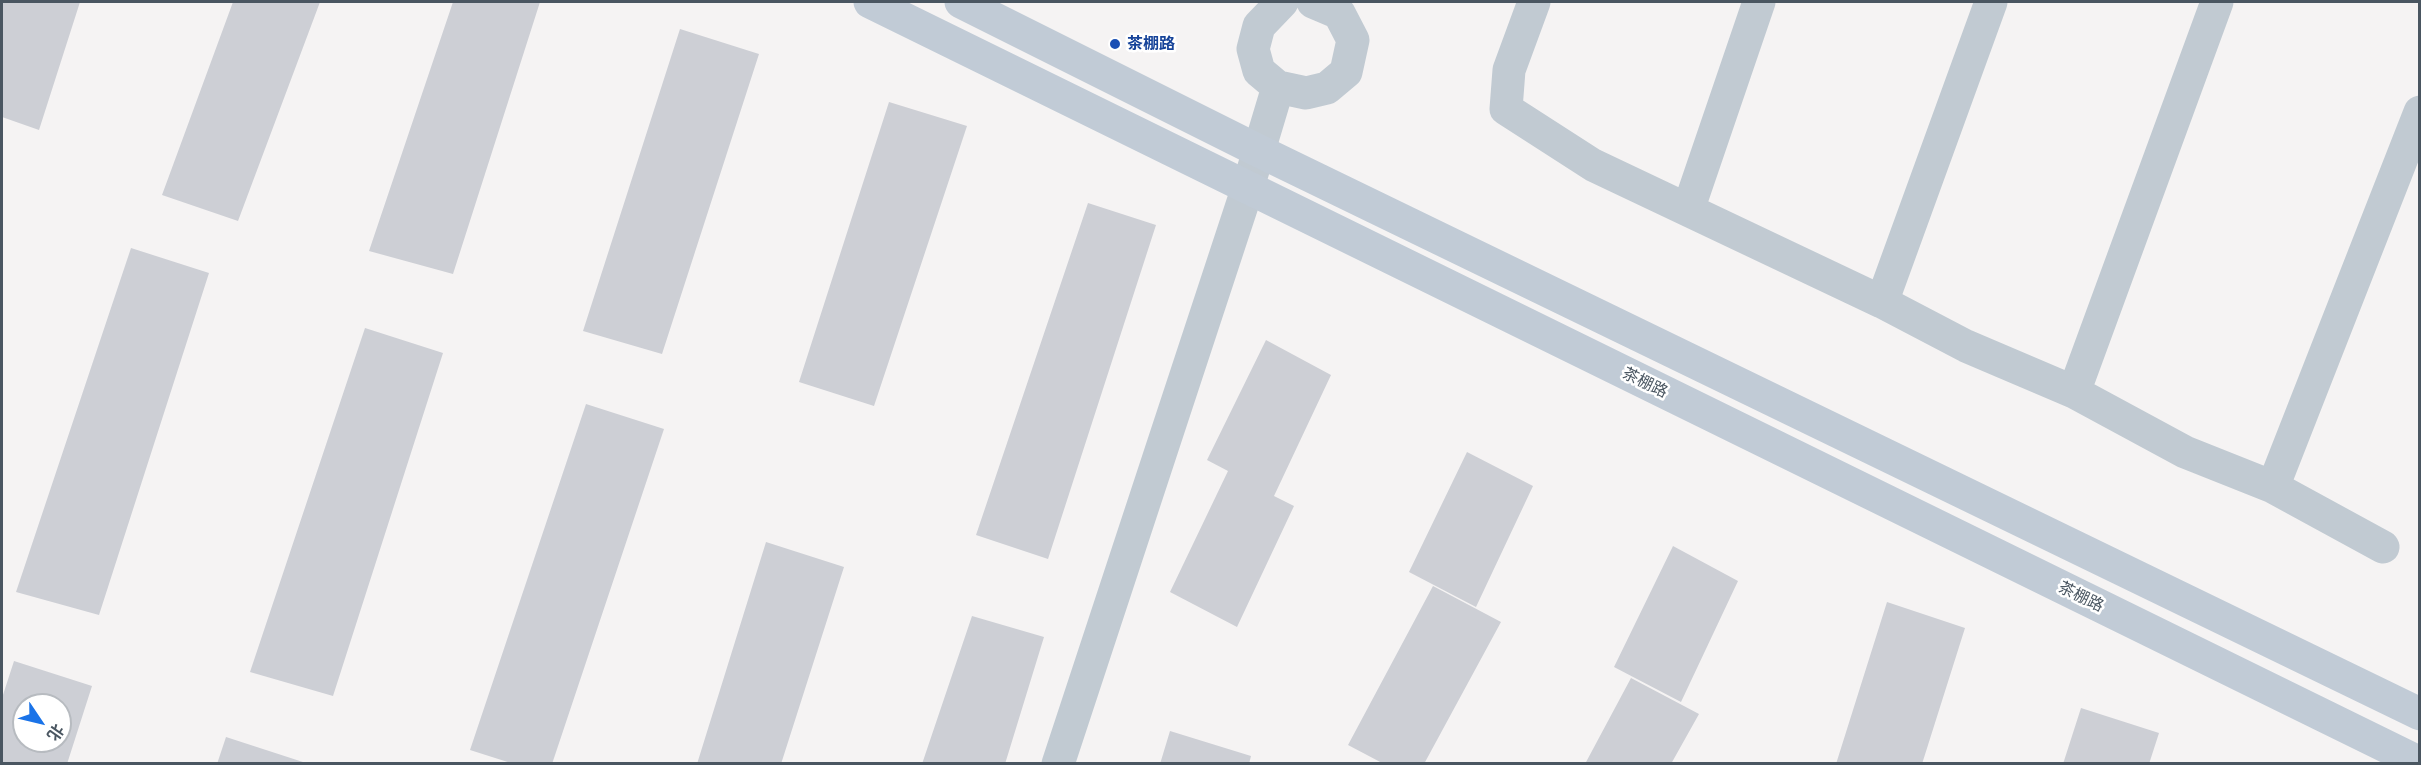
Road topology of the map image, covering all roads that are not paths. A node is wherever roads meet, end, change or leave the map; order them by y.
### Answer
1 (870, 2) edge
2 (962, 2) edge
3 (1282, 2) edge
4 (1313, 2) edge
5 (1534, 2) edge
6 (1759, 2) edge
7 (1991, 2) edge
8 (2217, 2) edge
9 (1278, 87) junction
10 (2420, 112) edge
11 (1259, 151) junction
12 (1248, 187) junction
13 (1688, 210) junction
14 (1882, 302) junction
15 (2074, 392) junction
16 (2273, 487) junction
17 (2383, 547) dead end
18 (2420, 714) edge
19 (2420, 763) edge
20 (1058, 764) edge

1 - 12 street, 茶棚路
2 - 11 street
3 - 9 street
4 - 9 street
5 - 13 street
6 - 13 street
7 - 14 street
8 - 15 street
9 - 11 street
10 - 16 street
11 - 12 street
11 - 18 street
12 - 19 street, 茶棚路
12 - 20 street
13 - 14 street
14 - 15 street
15 - 16 street
16 - 17 street

